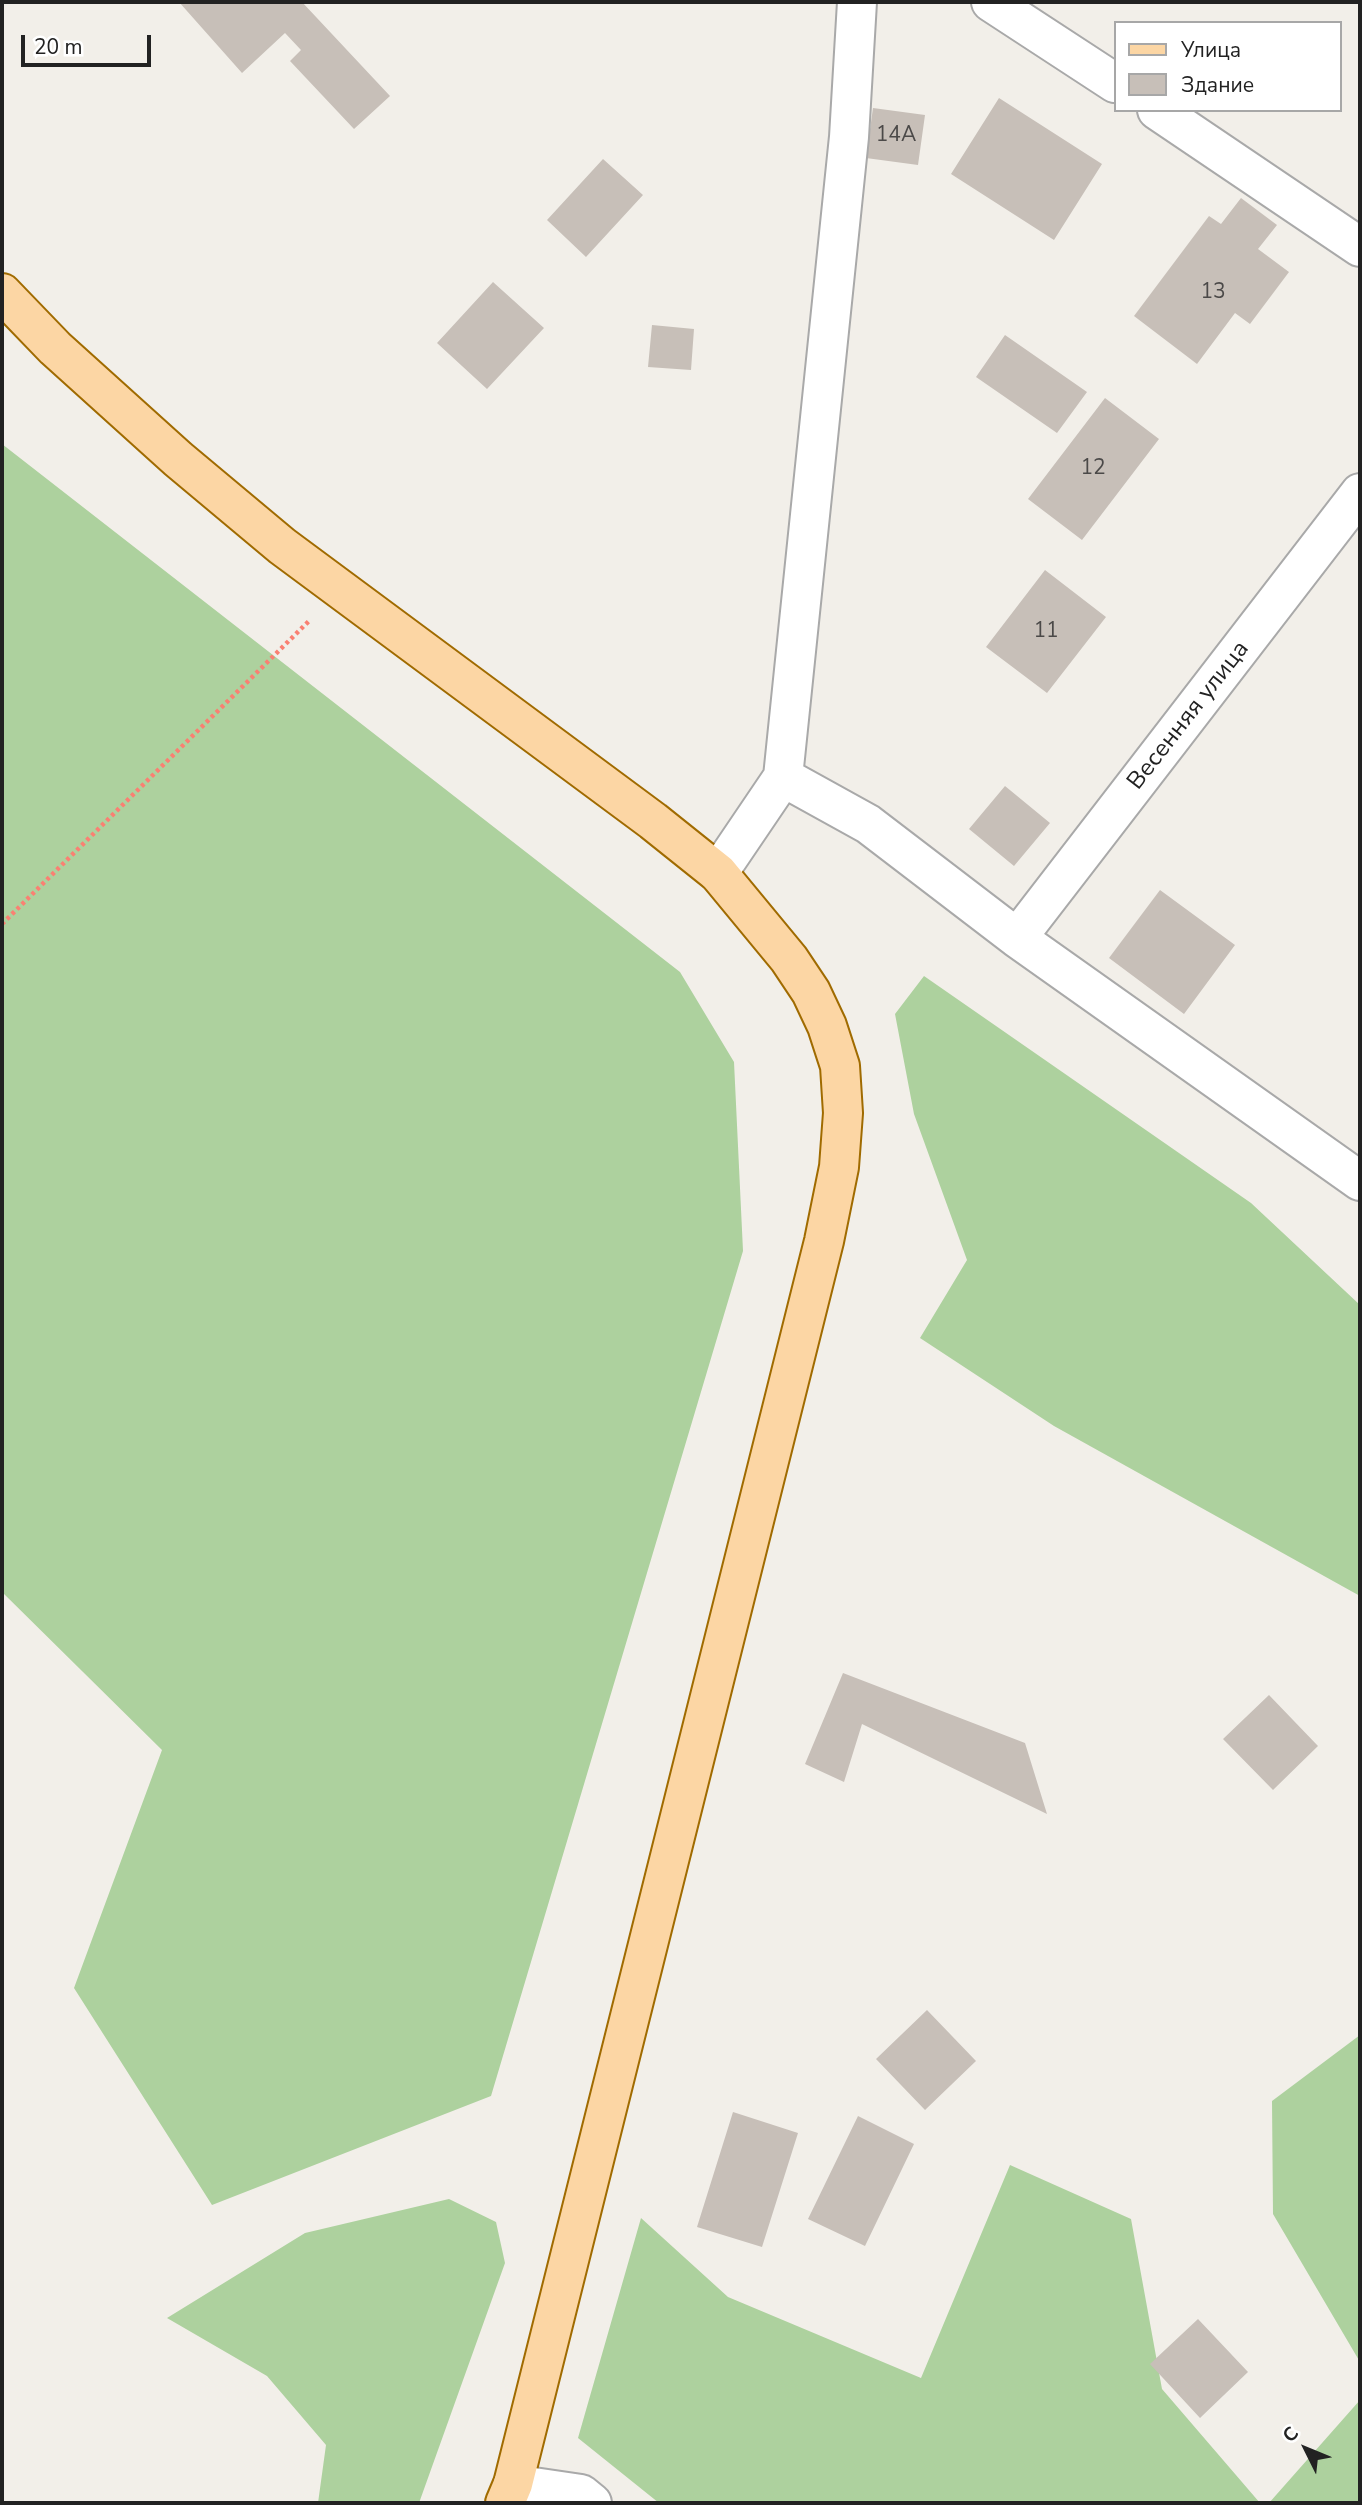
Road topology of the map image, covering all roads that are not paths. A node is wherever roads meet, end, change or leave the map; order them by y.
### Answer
1 (857, 2) edge
2 (991, 2) edge
3 (1114, 82) edge
4 (1160, 112) edge
5 (1360, 247) edge
6 (2, 293) edge
7 (1360, 493) edge
8 (783, 777) junction
9 (718, 873) junction
10 (1017, 937) junction
11 (1360, 1181) edge
12 (509, 2494) edge
13 (592, 2503) edge

1 - 8 street
2 - 3 street
4 - 5 street
6 - 9 main road
7 - 10 street, Весенняя улица
8 - 9 street
8 - 10 street
9 - 12 main road
10 - 11 street
12 - 13 street

